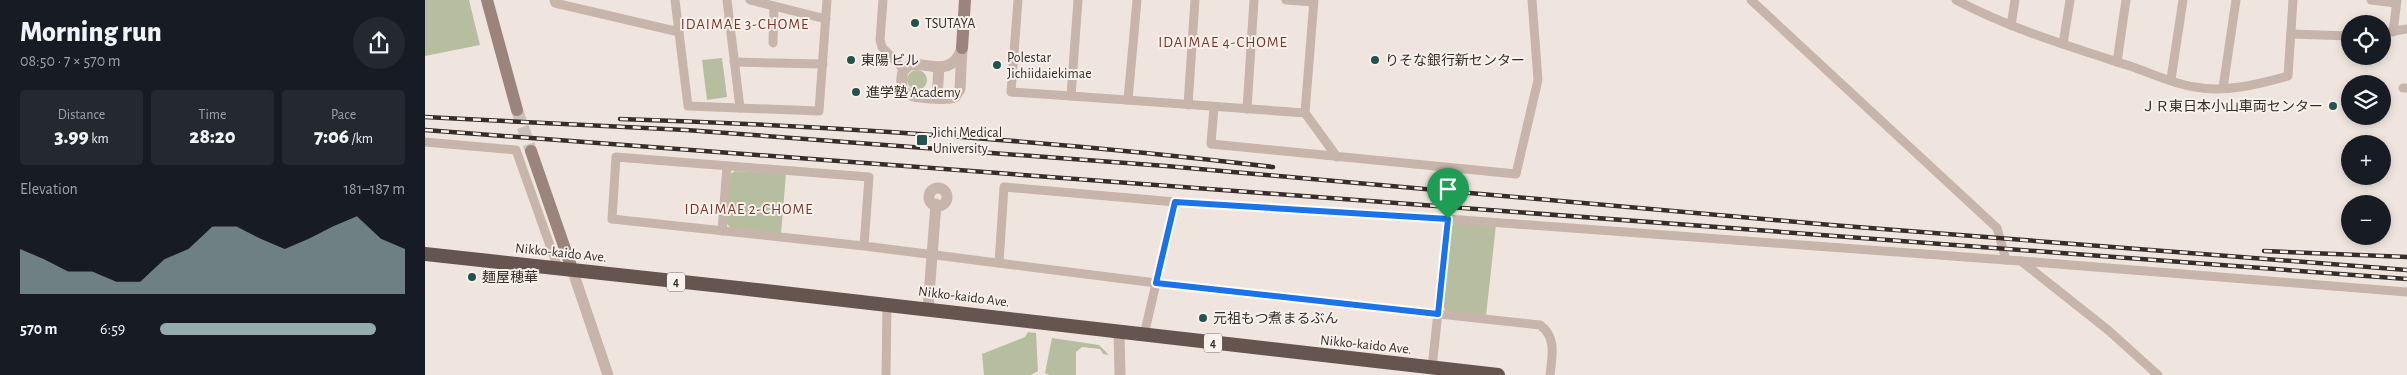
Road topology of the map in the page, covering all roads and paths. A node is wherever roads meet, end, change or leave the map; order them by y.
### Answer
1 (487, 0) edge
2 (554, 0) edge
3 (675, 0) edge
4 (727, 0) edge
5 (750, 0) edge
6 (827, 0) edge
7 (883, 0) edge
8 (965, 0) edge
9 (1017, 0) edge
10 (1078, 0) edge
11 (1137, 0) edge
12 (1195, 0) edge
13 (1254, 0) edge
14 (1286, 0) edge
15 (1531, 0) edge
16 (1751, 0) edge
17 (1956, 0) edge
18 (2015, 0) edge
19 (2070, 0) edge
20 (2126, 0) edge
21 (2183, 0) edge
22 (2236, 0) edge
23 (2293, 0) edge
24 (2371, 0) edge
25 (1313, 1) edge
26 (2397, 2) edge
27 (775, 6) junction
28 (826, 19) junction
29 (2011, 25) junction
30 (2407, 29) edge
31 (679, 32) junction
32 (2393, 32) joint
33 (2291, 34) junction
34 (2341, 36) edge
35 (773, 43) dead end
36 (2063, 44) junction
37 (962, 48) junction
38 (734, 62) junction
39 (2117, 62) junction
40 (823, 64) junction
41 (939, 67) junction
42 (904, 70) junction
43 (2171, 79) junction
44 (2223, 88) junction
45 (1071, 96) junction
46 (937, 98) junction
47 (1128, 100) junction
48 (1188, 105) junction
49 (1214, 107) junction
50 (740, 108) junction
51 (1247, 109) junction
52 (517, 110) tunnel mouth
53 (1305, 113) junction
54 (425, 142) edge
55 (531, 151) tunnel mouth
56 (1337, 157) junction
57 (727, 166) junction
58 (1175, 202) junction
59 (936, 204) dead end
60 (1448, 219) junction
61 (722, 231) junction
62 (864, 246) junction
63 (425, 254) edge
64 (932, 254) junction
65 (2006, 260) junction
66 (2021, 262) junction
67 (999, 263) junction
68 (558, 268) junction
69 (572, 269) junction
70 (1156, 283) junction
71 (2407, 292) edge
72 (887, 304) junction
73 (928, 308) junction
74 (1438, 314) junction
75 (1119, 332) junction
76 (1144, 335) junction
77 (1432, 368) junction
78 (608, 375) edge
79 (886, 375) edge
80 (1120, 375) edge
81 (1498, 375) edge
82 (1549, 375) edge
83 (2158, 375) edge

1 - 52 main road
2 - 31 street
3 - 31 street
4 - 38 street
5 - 27 street
6 - 28 street
7 - 42 street
8 - 37 main road
9 - 45 street
10 - 45 street
11 - 47 street
12 - 48 street
13 - 51 street
14 - 25 street
15 - 56 street
16 - 65 street
17 - 29 street
18 - 29 street
19 - 36 street
20 - 39 street
21 - 43 street
22 - 44 street
23 - 33 street
24 - 26 street
25 - 53 street
26 - 32 street
27 - 28 street
27 - 35 street
28 - 40 street
29 - 36 street
30 - 32 street
31 - 50 street
33 - 34 street
33 - 44 street
36 - 39 street
37 - 41 street
37 - 46 street
38 - 40 street
38 - 50 street
39 - 43 street
40 - 50 street
41 - 42 street
41 - 46 street
42 - 46 street
43 - 44 street
45 - 47 street
47 - 48 street
48 - 49 street
49 - 51 street
49 - 56 street
51 - 53 street
53 - 56 street
54 - 68 street
55 - 69 main road
57 - 61 street
57 - 61 street
57 - 62 street
58 - 60 street
58 - 67 street
58 - 70 street
59 - 64 street
60 - 65 street
60 - 74 street
61 - 62 street
62 - 64 street
63 - 68 highway, Nikko-kaido Ave. / 4
64 - 67 street
64 - 73 street
65 - 66 street
66 - 71 street
66 - 83 street
67 - 70 street
68 - 69 highway, Nikko-kaido Ave. / 4
69 - 72 highway, Nikko-kaido Ave. / 4
69 - 78 street
70 - 74 street
70 - 76 street
72 - 73 highway, Nikko-kaido Ave. / 4
72 - 79 street
73 - 75 highway, Nikko-kaido Ave. / 4
74 - 77 street
74 - 82 street
75 - 76 highway, Nikko-kaido Ave. / 4
75 - 80 street
76 - 77 highway, Nikko-kaido Ave. / 4
77 - 81 highway, Nikko-kaido Ave. / 4

